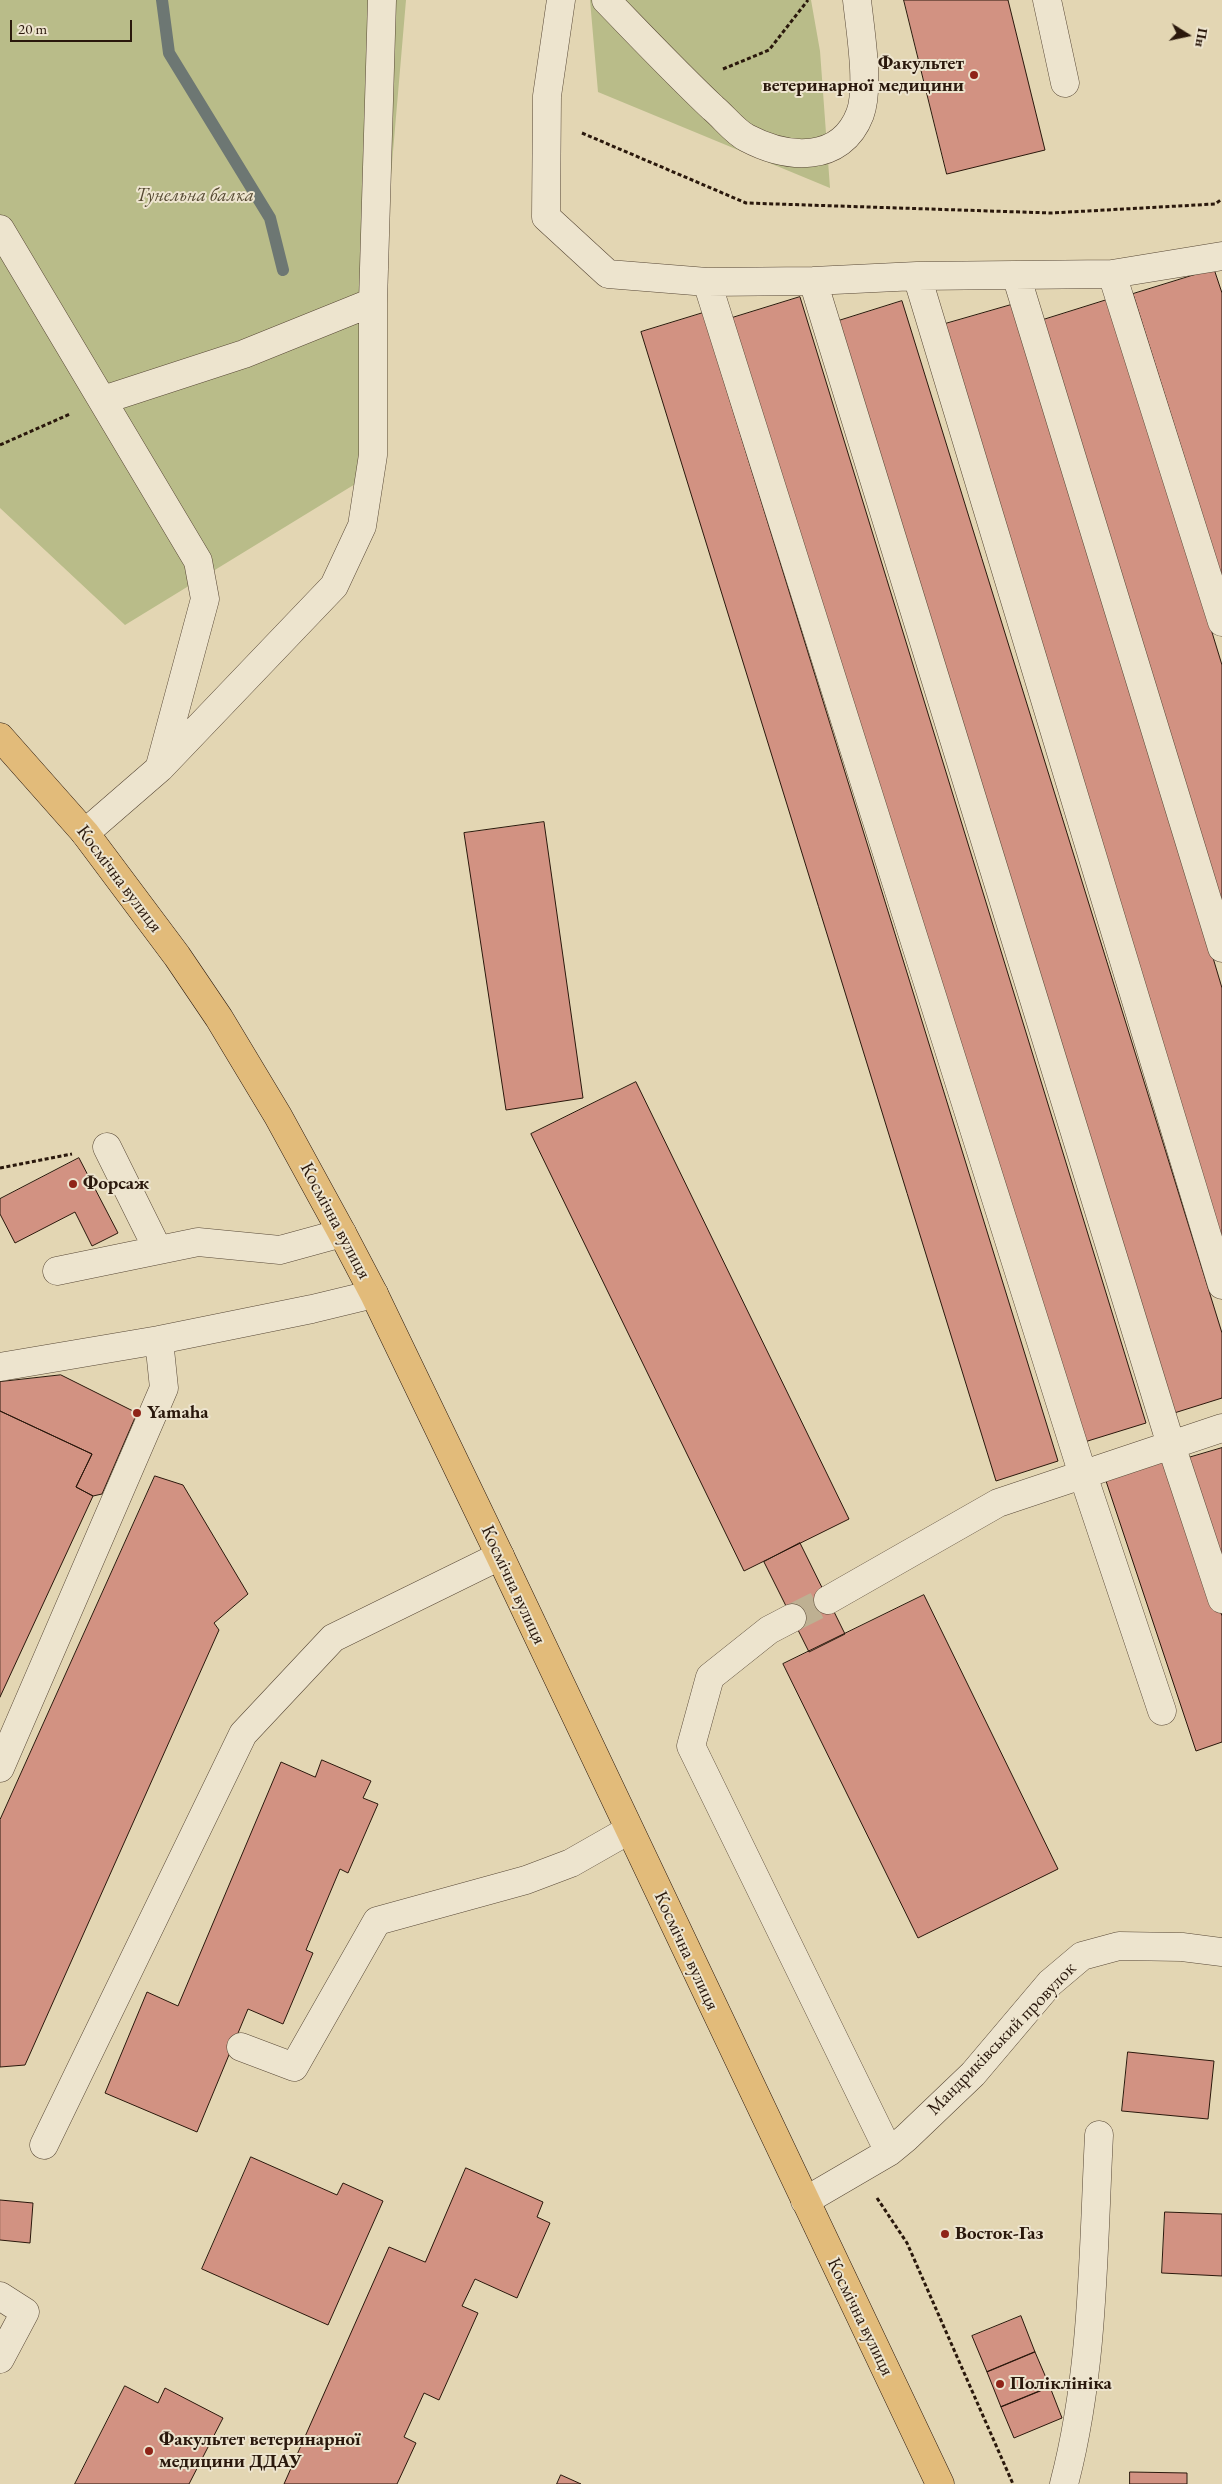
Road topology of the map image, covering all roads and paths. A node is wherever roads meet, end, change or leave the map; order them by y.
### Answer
1 (382, 0) edge
2 (561, 0) edge
3 (606, 0) edge
4 (808, 0) edge
5 (857, 0) edge
6 (1047, 0) edge
7 (1065, 83) dead end
8 (688, 84) junction
9 (547, 118) junction
10 (1222, 200) edge
11 (0, 229) edge
12 (1222, 256) edge
13 (1112, 274) junction
14 (1016, 275) junction
15 (916, 276) junction
16 (813, 281) junction
17 (707, 282) junction
18 (373, 302) junction
19 (103, 400) junction
20 (0, 445) edge
21 (1222, 622) edge
22 (0, 737) edge
23 (160, 768) junction
24 (85, 833) junction
25 (1222, 948) edge
26 (107, 1147) joint
27 (0, 1168) edge
28 (342, 1233) junction
29 (158, 1250) junction
30 (57, 1271) dead end
31 (1222, 1285) edge
32 (374, 1294) junction
33 (159, 1340) junction
34 (0, 1367) edge
35 (1222, 1428) edge
36 (1172, 1445) junction
37 (1083, 1475) junction
38 (500, 1556) junction
39 (1222, 1599) edge
40 (828, 1600) tunnel mouth
41 (792, 1618) tunnel mouth
42 (1162, 1711) dead end
43 (0, 1768) edge
44 (629, 1830) junction
45 (1222, 1952) edge
46 (241, 2047) dead end
47 (1099, 2135) dead end
48 (44, 2145) dead end
49 (889, 2152) junction
50 (858, 2170) junction
51 (805, 2201) junction
52 (0, 2296) edge
53 (0, 2359) edge
54 (940, 2484) edge
55 (1013, 2484) edge
56 (1064, 2484) edge

1 - 18 street
2 - 9 street
3 - 8 street
4 - 8 path
5 - 8 street
6 - 7 street
9 - 10 path
9 - 17 street
11 - 19 street
12 - 13 street
13 - 14 street
13 - 21 street
14 - 15 street
14 - 25 street
15 - 16 street
15 - 31 street
16 - 17 street
16 - 36 street
17 - 37 street
18 - 19 street
18 - 23 street
19 - 20 path
19 - 23 street
22 - 24 main road, Космічна вулиця
23 - 24 street
24 - 28 main road, Космічна вулиця
26 - 27 path
26 - 29 street
28 - 29 street
28 - 32 main road, Космічна вулиця
29 - 30 street
32 - 33 street
32 - 38 main road, Космічна вулиця
33 - 34 street
33 - 43 street
35 - 36 street
36 - 37 street
36 - 39 street
37 - 40 street
37 - 42 street
38 - 44 main road, Космічна вулиця
38 - 48 street
41 - 49 street
44 - 46 street
44 - 51 main road, Космічна вулиця
45 - 49 street, Мандриківський провулок
47 - 56 street
49 - 50 street, Мандриківський провулок
50 - 51 street, Мандриківський провулок
50 - 55 path
51 - 54 main road, Космічна вулиця
52 - 53 street

